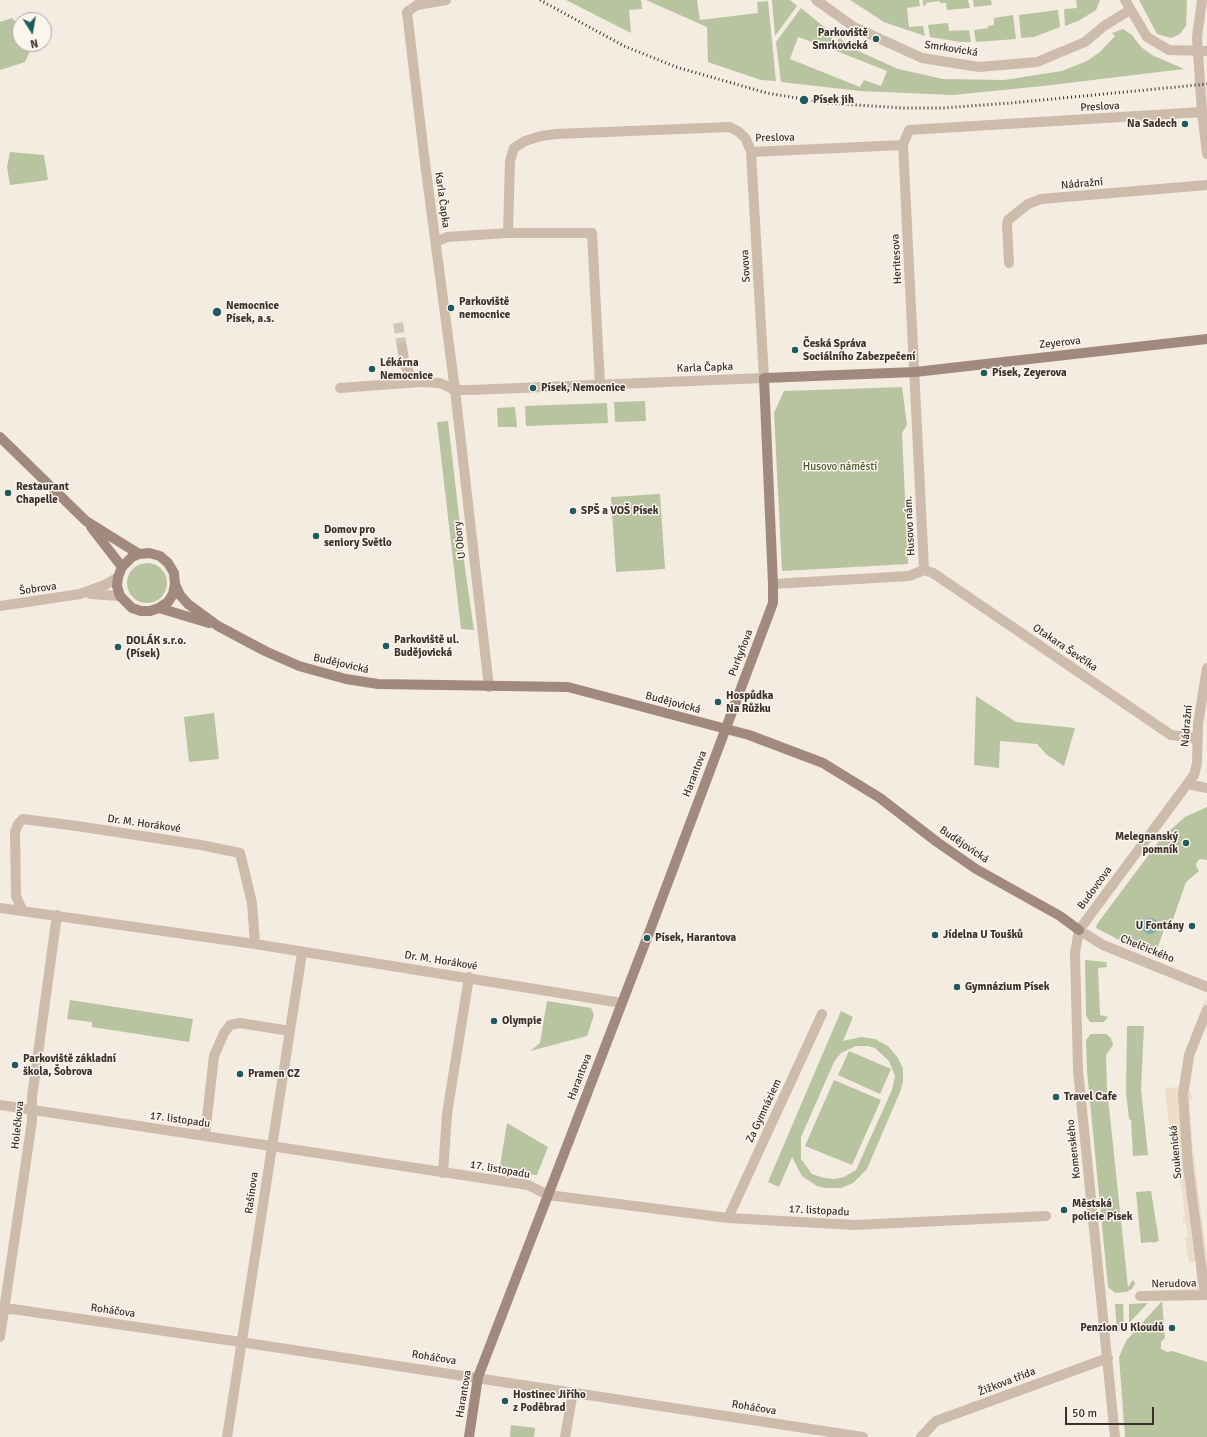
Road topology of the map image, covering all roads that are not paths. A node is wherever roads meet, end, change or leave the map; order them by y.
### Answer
1 (446, 0) edge
2 (816, 0) edge
3 (1124, 0) edge
4 (1202, 0) edge
5 (1130, 10) junction
6 (1202, 51) edge
7 (1202, 112) junction
8 (903, 145) junction
9 (751, 152) junction
10 (1207, 154) edge
11 (1207, 185) edge
12 (508, 234) junction
13 (436, 242) junction
14 (1009, 263) dead end
15 (1207, 339) edge
16 (402, 347) tunnel mouth
17 (915, 372) junction
18 (764, 378) junction
19 (420, 382) junction
20 (600, 385) junction
21 (340, 388) dead end
22 (455, 390) junction
23 (0, 437) edge
24 (86, 521) junction
25 (139, 554) junction
26 (122, 567) junction
27 (924, 570) junction
28 (118, 577) junction
29 (175, 584) junction
30 (773, 584) junction
31 (80, 594) junction
32 (120, 596) junction
33 (0, 606) edge
34 (159, 608) junction
35 (218, 626) junction
36 (1207, 668) edge
37 (489, 686) junction
38 (725, 729) junction
39 (1196, 738) junction
40 (1188, 784) junction
41 (1207, 788) edge
42 (0, 908) edge
43 (22, 910) junction
44 (57, 915) junction
45 (1079, 930) junction
46 (255, 944) junction
47 (302, 953) junction
48 (469, 977) junction
49 (1207, 987) edge
50 (622, 1003) junction
51 (1207, 1010) edge
52 (822, 1014) dead end
53 (290, 1031) junction
54 (0, 1105) edge
55 (32, 1110) junction
56 (205, 1135) junction
57 (272, 1146) junction
58 (443, 1173) junction
59 (548, 1195) junction
60 (1046, 1216) dead end
61 (728, 1218) junction
62 (1206, 1295) edge
63 (1140, 1296) dead end
64 (2, 1310) edge
65 (0, 1337) edge
66 (242, 1342) junction
67 (1108, 1358) junction
68 (478, 1377) junction
69 (574, 1392) junction
70 (227, 1437) edge
71 (469, 1437) edge
72 (565, 1437) edge
73 (863, 1437) edge
74 (921, 1437) edge
75 (1115, 1437) edge

1 - 13 street, Karla Čapka
2 - 5 street, Smrkovická
3 - 5 street
4 - 6 street
5 - 6 street
6 - 7 street
7 - 8 street, Preslova
7 - 10 street
8 - 9 street, Preslova
8 - 17 street, Heritesova
9 - 12 street, Preslova
9 - 18 street, Sovova
11 - 14 street, Nádražní
12 - 13 street
12 - 20 street
13 - 22 street, Karla Čapka
15 - 17 street, Zeyerova
16 - 19 street
17 - 18 street
17 - 27 street, Husovo nám.
18 - 20 street, Karla Čapka
18 - 30 street
19 - 21 street, Karla Čapka
19 - 22 street, Karla Čapka
20 - 22 street, Karla Čapka
22 - 37 street, U Obory
23 - 24 street, Budějovická
24 - 25 street, Budějovická
24 - 26 street, Budějovická
25 - 26 street
25 - 29 street, Budějovická
26 - 28 street
27 - 30 street, Husovo nám.
27 - 39 street, Otakara Ševčíka
28 - 31 street, Šobrova
28 - 32 street
29 - 34 street
29 - 35 street, Budějovická
30 - 38 street, Purkyňova
31 - 32 street, Šobrova
31 - 33 street, Šobrova
32 - 34 street, Budějovická
34 - 35 street, Budějovická
35 - 37 street, Budějovická
36 - 39 street, Nádražní
37 - 38 street, Budějovická
38 - 45 street, Budějovická
38 - 50 street, Harantova
39 - 40 street, Nádražní
40 - 41 street
40 - 45 street, Budovcova
42 - 43 street, Dr. M. Horákové
43 - 44 street, Dr. M. Horákové
43 - 46 street, Dr. M. Horákové
44 - 46 street, Dr. M. Horákové
44 - 55 street, Holečkova
45 - 49 street, Chelčického
45 - 67 street, Komenského
46 - 47 street, Dr. M. Horákové
47 - 48 street, Dr. M. Horákové
47 - 53 street, Rašínova
48 - 50 street, Dr. M. Horákové
48 - 58 street
50 - 59 street, Harantova
51 - 62 street, Soukenická
52 - 61 street, Za Gymnáziem
53 - 56 street
53 - 57 street, Rašínova
54 - 55 street, 17. listopadu
55 - 56 street, 17. listopadu
55 - 64 street, Holečkova
56 - 57 street, 17. listopadu
57 - 58 street, 17. listopadu
57 - 66 street, Rašínova
58 - 59 street, 17. listopadu
59 - 61 street, 17. listopadu
59 - 68 street, Harantova
60 - 61 street, 17. listopadu
62 - 63 street, Nerudova
64 - 65 street, Holečkova
64 - 66 street, Roháčova
66 - 68 street, Roháčova
66 - 70 street, Rašínova
67 - 74 street, Žižkova třída
67 - 75 street, Komenského
68 - 69 street, Roháčova
68 - 71 street, Harantova
69 - 72 street
69 - 73 street, Roháčova

